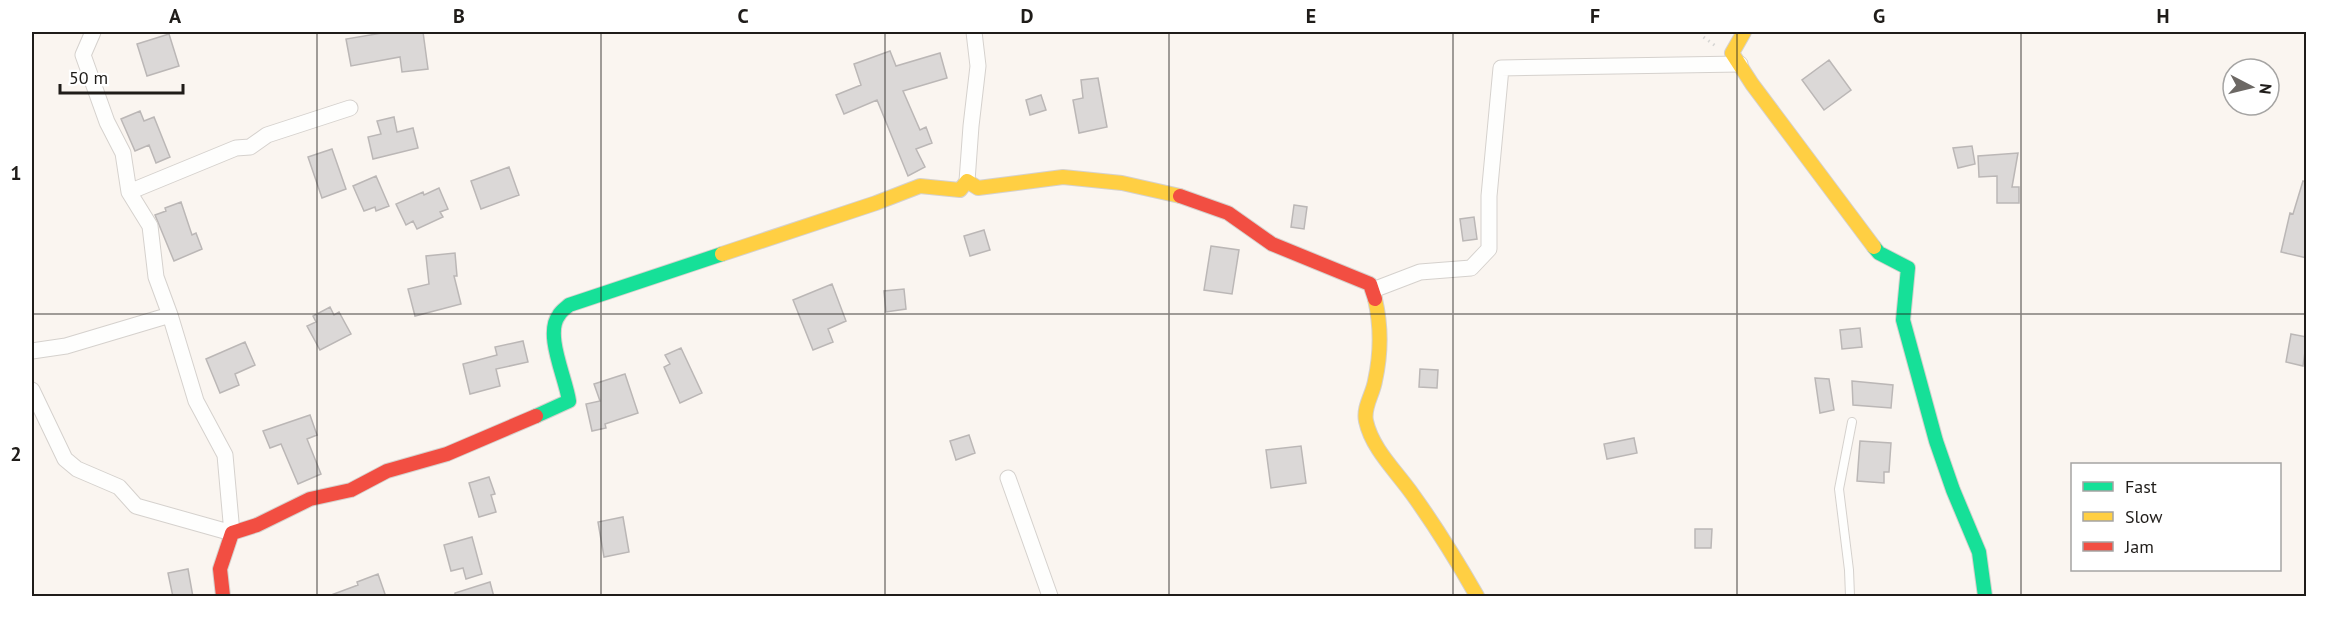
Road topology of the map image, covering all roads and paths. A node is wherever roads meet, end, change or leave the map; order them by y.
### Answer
1 (93, 32) edge
2 (974, 32) edge
3 (1744, 32) edge
4 (1740, 64) junction
5 (350, 108) dead end
6 (967, 181) junction
7 (129, 192) junction
8 (1373, 290) junction
9 (170, 315) junction
10 (32, 351) edge
11 (32, 390) edge
12 (1852, 422) dead end
13 (1008, 478) dead end
14 (232, 532) junction
15 (223, 597) edge
16 (1050, 597) edge
17 (1477, 597) edge
18 (1850, 597) edge
19 (1985, 597) edge

1 - 7 street
2 - 6 street
3 - 4 street
4 - 8 street
4 - 19 street
5 - 7 street
6 - 8 street
6 - 14 street
7 - 9 street
8 - 17 street
9 - 10 street
9 - 14 street
11 - 14 street
12 - 18 lane
13 - 16 street
14 - 15 street

